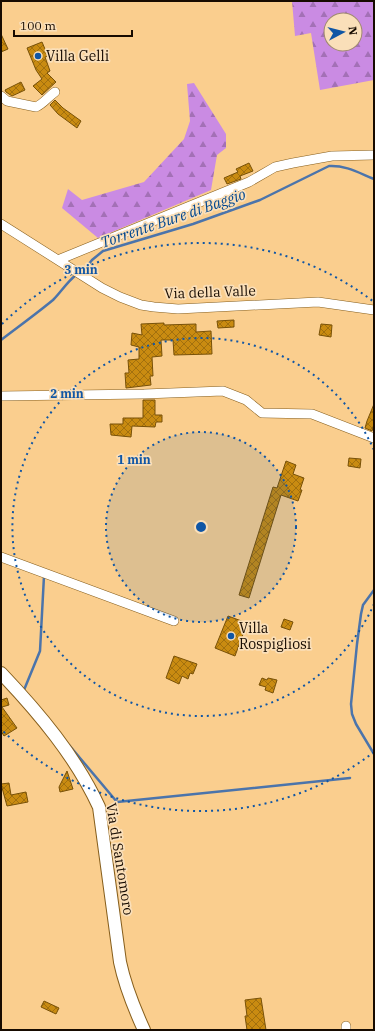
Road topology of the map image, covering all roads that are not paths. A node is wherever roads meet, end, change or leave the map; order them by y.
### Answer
1 (55, 92) dead end
2 (1, 96) edge
3 (374, 155) edge
4 (1, 224) edge
5 (58, 260) junction
6 (374, 310) edge
7 (1, 396) edge
8 (374, 438) edge
9 (1, 557) edge
10 (174, 621) dead end
11 (1, 673) edge
12 (144, 1030) edge

1 - 2 street
3 - 5 street
4 - 5 street, Via della Valle
5 - 6 street, Via della Valle
7 - 8 street
9 - 10 street
11 - 12 main road, Via di Santomoro

